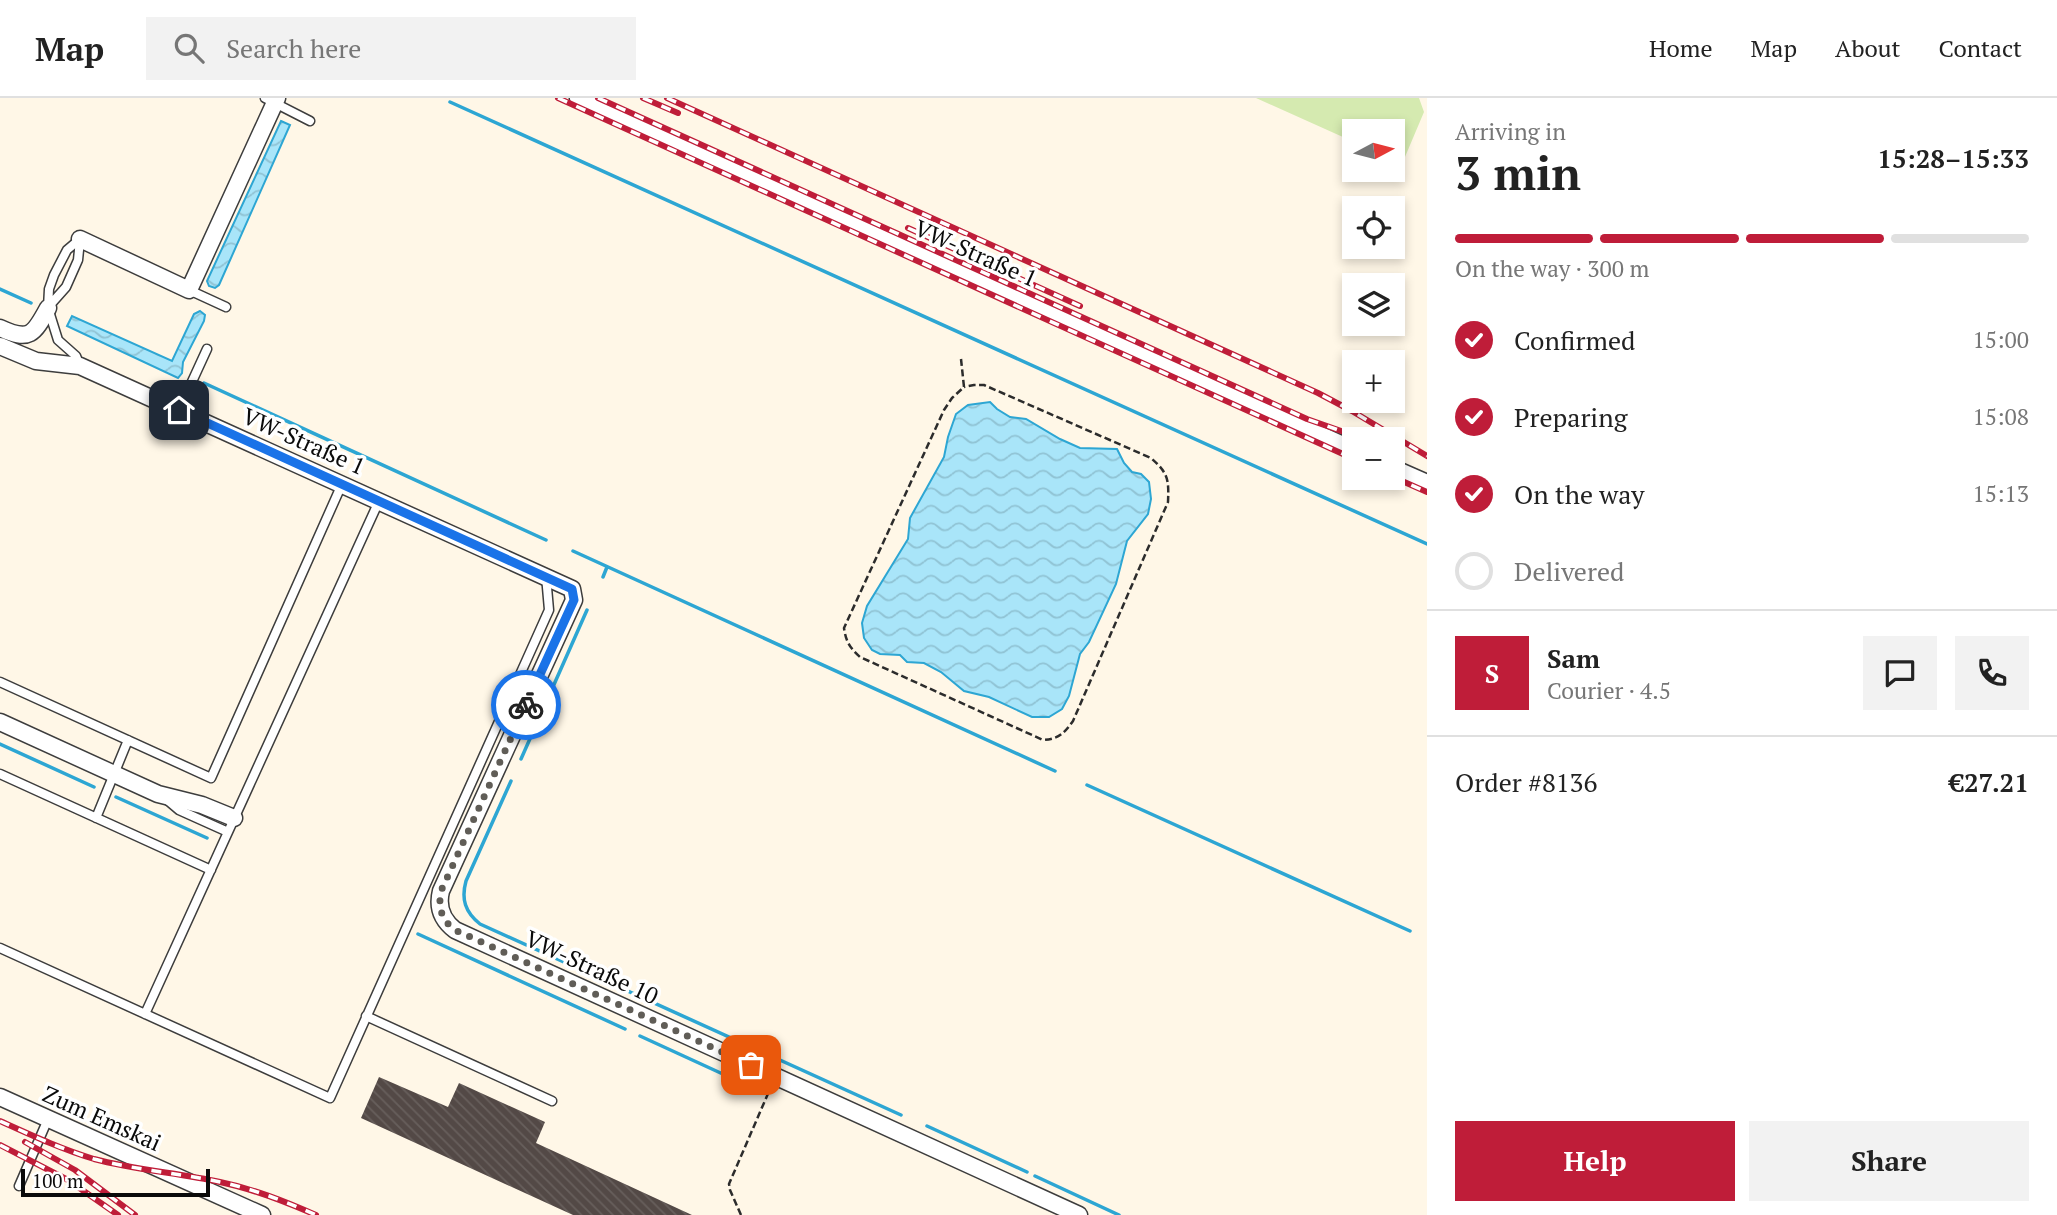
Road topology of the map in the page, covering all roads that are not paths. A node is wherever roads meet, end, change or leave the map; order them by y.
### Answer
1 (578, 98) edge
2 (272, 100) edge
3 (310, 121) dead end
4 (80, 239) junction
5 (190, 290) junction
6 (226, 307) dead end
7 (48, 308) junction
8 (0, 328) edge
9 (0, 346) edge
10 (207, 349) dead end
11 (80, 366) junction
12 (179, 410) junction
13 (1342, 445) edge
14 (1405, 473) edge
15 (1427, 483) edge
16 (342, 484) junction
17 (379, 500) junction
18 (546, 576) junction
19 (0, 682) edge
20 (0, 722) edge
21 (128, 740) junction
22 (0, 774) edge
23 (115, 774) junction
24 (96, 818) junction
25 (231, 825) junction
26 (211, 870) junction
27 (0, 948) edge
28 (145, 1014) junction
29 (366, 1016) junction
30 (0, 1097) edge
31 (552, 1101) dead end
32 (48, 1119) junction
33 (19, 1186) dead end
34 (262, 1215) edge
35 (1079, 1215) edge

1 - 13 street, VW-Straße 1
2 - 3 lane
2 - 5 street
4 - 5 street
4 - 7 lane
4 - 7 lane
5 - 6 lane
7 - 8 street
7 - 11 lane
9 - 11 street, VW-Straße 1
10 - 12 lane
11 - 12 street, VW-Straße 1
12 - 16 street, VW-Straße 1
14 - 15 street
16 - 17 street, VW-Straße 1
16 - 21 lane
17 - 18 street, VW-Straße 1
17 - 25 lane
18 - 29 lane
18 - 35 street, VW-Straße 10
19 - 21 lane
20 - 23 street
21 - 23 lane
22 - 24 lane
23 - 24 lane
23 - 25 street
24 - 26 lane
25 - 26 lane
26 - 28 lane
27 - 28 lane
28 - 29 lane
29 - 31 lane
30 - 32 street, Zum Emskai
32 - 33 lane
32 - 34 street, Zum Emskai

